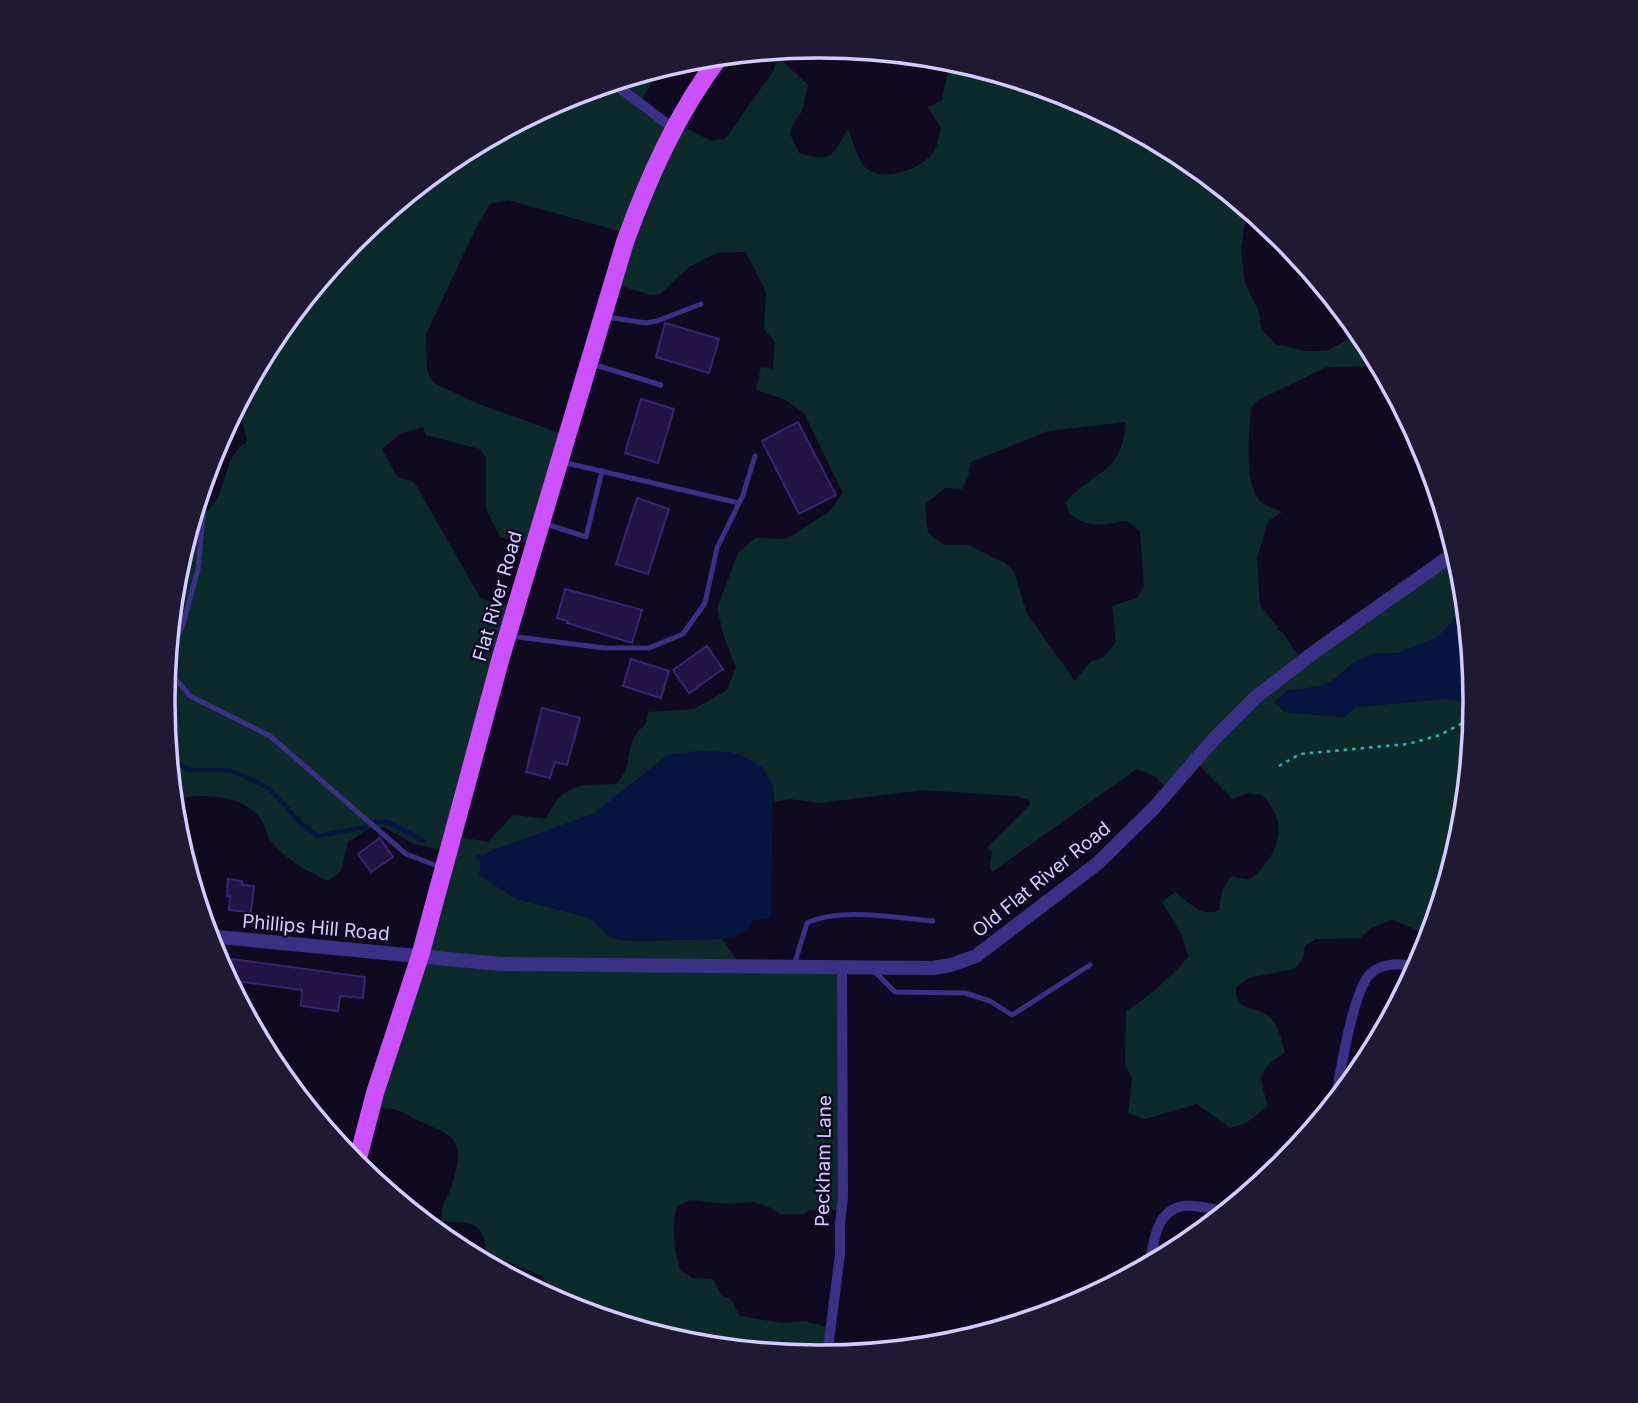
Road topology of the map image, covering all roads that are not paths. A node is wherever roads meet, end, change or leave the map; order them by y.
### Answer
1 (712, 67) edge
2 (621, 89) edge
3 (674, 129) junction
4 (701, 304) dead end
5 (604, 316) junction
6 (589, 363) junction
7 (661, 385) dead end
8 (755, 456) dead end
9 (559, 462) junction
10 (602, 471) junction
11 (739, 503) junction
12 (203, 514) edge
13 (541, 522) junction
14 (1446, 559) edge
15 (180, 633) edge
16 (507, 636) junction
17 (176, 679) edge
18 (443, 869) junction
19 (933, 921) dead end
20 (220, 937) edge
21 (420, 956) junction
22 (794, 965) junction
23 (1090, 965) dead end
24 (1406, 965) edge
25 (842, 966) junction
26 (869, 967) junction
27 (1338, 1081) edge
28 (360, 1152) edge
29 (1214, 1209) edge
30 (1152, 1252) edge
31 (829, 1345) edge

1 - 3 main road, Flat River Road
2 - 3 street
3 - 5 main road, Flat River Road
4 - 5 lane
5 - 6 main road, Flat River Road
6 - 7 lane
6 - 9 main road, Flat River Road
8 - 11 lane
9 - 10 lane
9 - 13 main road, Flat River Road
10 - 11 lane
10 - 13 lane
11 - 16 lane
12 - 15 lane
13 - 16 main road, Flat River Road
14 - 26 street, Old Flat River Road
16 - 18 main road, Flat River Road
17 - 18 lane
18 - 21 main road, Flat River Road
19 - 22 lane
20 - 21 street, Phillips Hill Road
21 - 22 street, Old Flat River Road
21 - 28 main road, Flat River Road
22 - 25 street, Old Flat River Road
23 - 26 lane
24 - 27 street
25 - 26 street, Old Flat River Road
25 - 31 street, Peckham Lane
29 - 30 street

